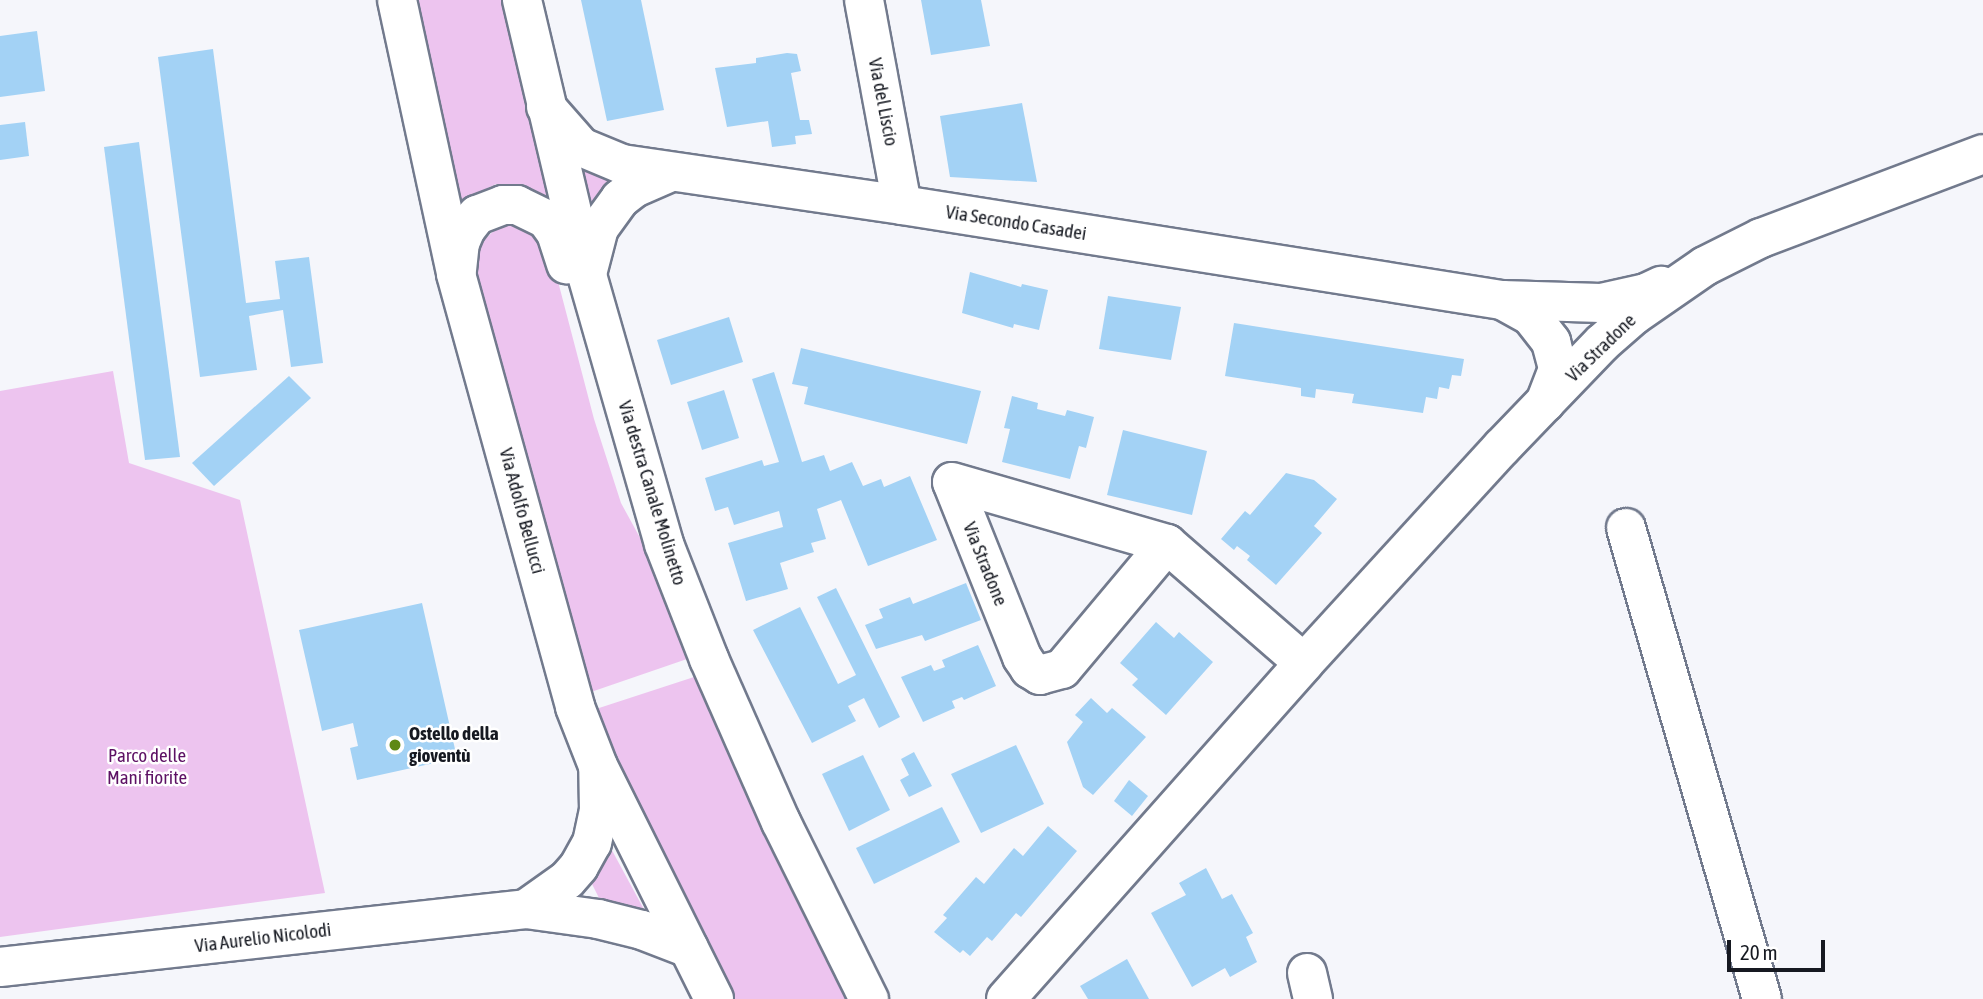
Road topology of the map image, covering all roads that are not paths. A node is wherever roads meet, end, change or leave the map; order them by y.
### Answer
1 (397, 0) edge
2 (523, 0) edge
3 (864, 0) edge
4 (546, 107) junction
5 (1983, 154) edge
6 (671, 172) junction
7 (902, 205) junction
8 (1706, 266) junction
9 (456, 274) junction
10 (587, 275) junction
11 (1502, 300) junction
12 (1545, 403) junction
13 (1626, 528) dead end
14 (664, 544) junction
15 (1167, 544) junction
16 (1304, 663) junction
17 (598, 766) junction
18 (526, 909) junction
19 (689, 948) junction
20 (0, 967) edge
21 (714, 999) edge
22 (869, 999) edge
23 (1006, 999) edge
24 (1762, 999) edge

1 - 9 street, Via Adolfo Bellucci
2 - 4 street, Via destra Canale Molinetto
3 - 7 street, Via del Liscio
4 - 6 street, Via Secondo Casadei
4 - 10 street, Via destra Canale Molinetto
5 - 8 street, Via Stradone
6 - 7 street, Via Secondo Casadei
6 - 10 street
7 - 11 street, Via Secondo Casadei
8 - 11 street
8 - 12 street, Via Stradone
9 - 14 street
9 - 17 street, Via Adolfo Bellucci
10 - 14 street, Via destra Canale Molinetto
11 - 12 street
12 - 16 street, Via Stradone
13 - 24 street
14 - 22 street, Via destra Canale Molinetto
15 - 15 street, Via Stradone
15 - 16 street, Via Stradone
16 - 23 street, Via Stradone
17 - 18 street, Via Aurelio Nicolodi
17 - 19 street, Via Adolfo Bellucci
18 - 19 street, Via Aurelio Nicolodi
18 - 20 street, Via Aurelio Nicolodi
19 - 21 street, Via Adolfo Bellucci

